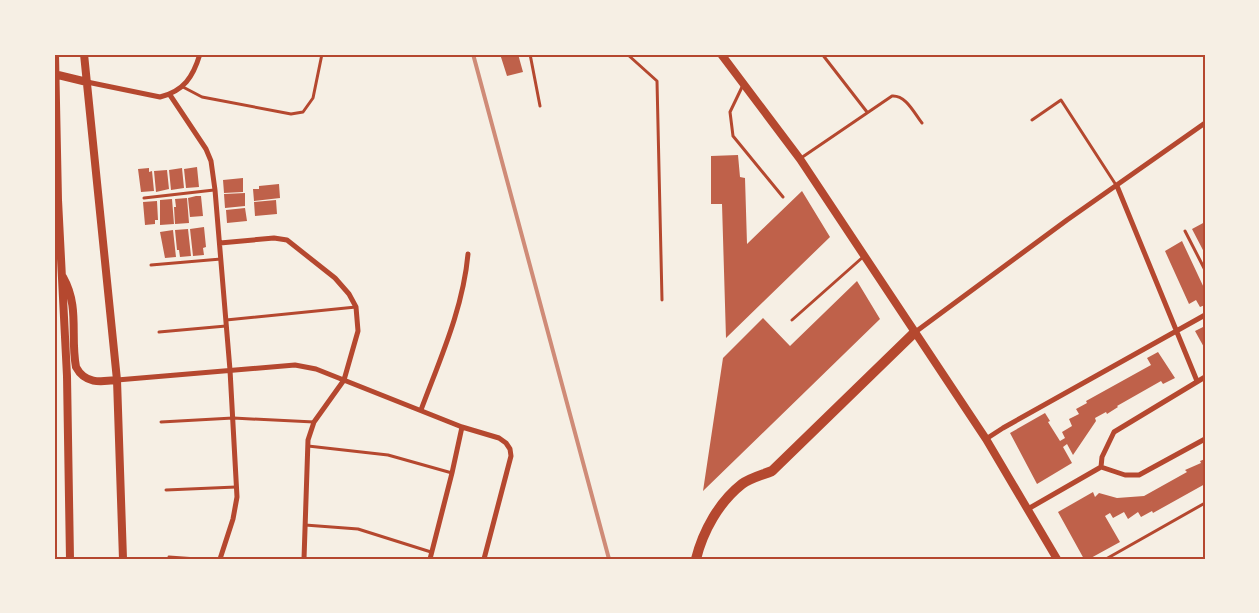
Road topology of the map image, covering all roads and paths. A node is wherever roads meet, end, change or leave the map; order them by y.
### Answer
1 (55, 54) edge
2 (84, 54) edge
3 (200, 54) edge
4 (322, 54) edge
5 (530, 54) edge
6 (627, 54) edge
7 (721, 54) edge
8 (822, 54) edge
9 (54, 74) edge
10 (87, 82) junction
11 (743, 84) junction
12 (183, 87) junction
13 (170, 95) junction
14 (540, 106) dead end
15 (867, 112) junction
16 (1032, 120) dead end
17 (922, 123) dead end
18 (1205, 123) edge
19 (800, 159) junction
20 (1117, 186) junction
21 (215, 190) junction
22 (783, 197) dead end
23 (144, 198) dead end
24 (1185, 231) dead end
25 (220, 243) junction
26 (468, 254) dead end
27 (864, 256) junction
28 (221, 259) junction
29 (151, 265) dead end
30 (1205, 270) edge
31 (62, 276) junction
32 (662, 300) dead end
33 (356, 307) junction
34 (1205, 315) edge
35 (792, 320) dead end
36 (226, 323) junction
37 (159, 332) dead end
38 (1176, 332) junction
39 (914, 333) junction
40 (230, 370) junction
41 (1205, 377) edge
42 (117, 380) junction
43 (344, 380) junction
44 (1197, 381) junction
45 (421, 410) junction
46 (233, 418) junction
47 (161, 422) dead end
48 (314, 422) junction
49 (462, 427) junction
50 (1205, 439) edge
51 (986, 440) junction
52 (308, 446) junction
53 (1101, 467) junction
54 (452, 473) junction
55 (236, 487) junction
56 (166, 490) dead end
57 (1205, 503) edge
58 (1028, 509) junction
59 (305, 525) junction
60 (431, 552) junction
61 (169, 557) dead end
62 (70, 559) edge
63 (123, 559) edge
64 (197, 559) edge
65 (220, 559) edge
66 (304, 559) edge
67 (430, 559) edge
68 (484, 559) edge
69 (696, 559) edge
70 (1057, 559) edge
71 (1106, 559) edge

1 - 9 main road
2 - 10 main road
3 - 12 street
4 - 12 lane
5 - 14 lane
6 - 32 lane
7 - 11 main road
8 - 15 lane
9 - 10 main road
9 - 31 main road
10 - 13 street
10 - 42 main road
11 - 19 main road
11 - 22 lane
12 - 13 street
13 - 21 street
15 - 17 lane
15 - 19 lane
16 - 20 lane
18 - 20 street
19 - 27 main road
20 - 38 street
20 - 39 street
21 - 23 lane
21 - 25 street
24 - 30 lane
25 - 28 street
25 - 33 street
26 - 45 street
27 - 35 lane
27 - 39 main road
28 - 29 lane
28 - 36 street
31 - 42 main road
31 - 62 main road
33 - 36 lane
33 - 43 street
34 - 38 street
36 - 37 lane
36 - 40 street
38 - 44 street
38 - 51 street
39 - 51 main road
39 - 69 highway
40 - 42 street
40 - 43 street
40 - 46 street
41 - 44 street
42 - 63 main road
43 - 45 street
43 - 48 street
44 - 53 street
45 - 49 street
46 - 47 lane
46 - 48 lane
46 - 55 street
48 - 52 street
49 - 54 street
49 - 68 street
50 - 53 street
51 - 58 main road
52 - 54 lane
52 - 59 street
53 - 58 street
54 - 60 street
55 - 56 lane
55 - 65 street
57 - 71 lane
58 - 70 main road
59 - 60 lane
59 - 66 street
60 - 67 street
61 - 64 lane

